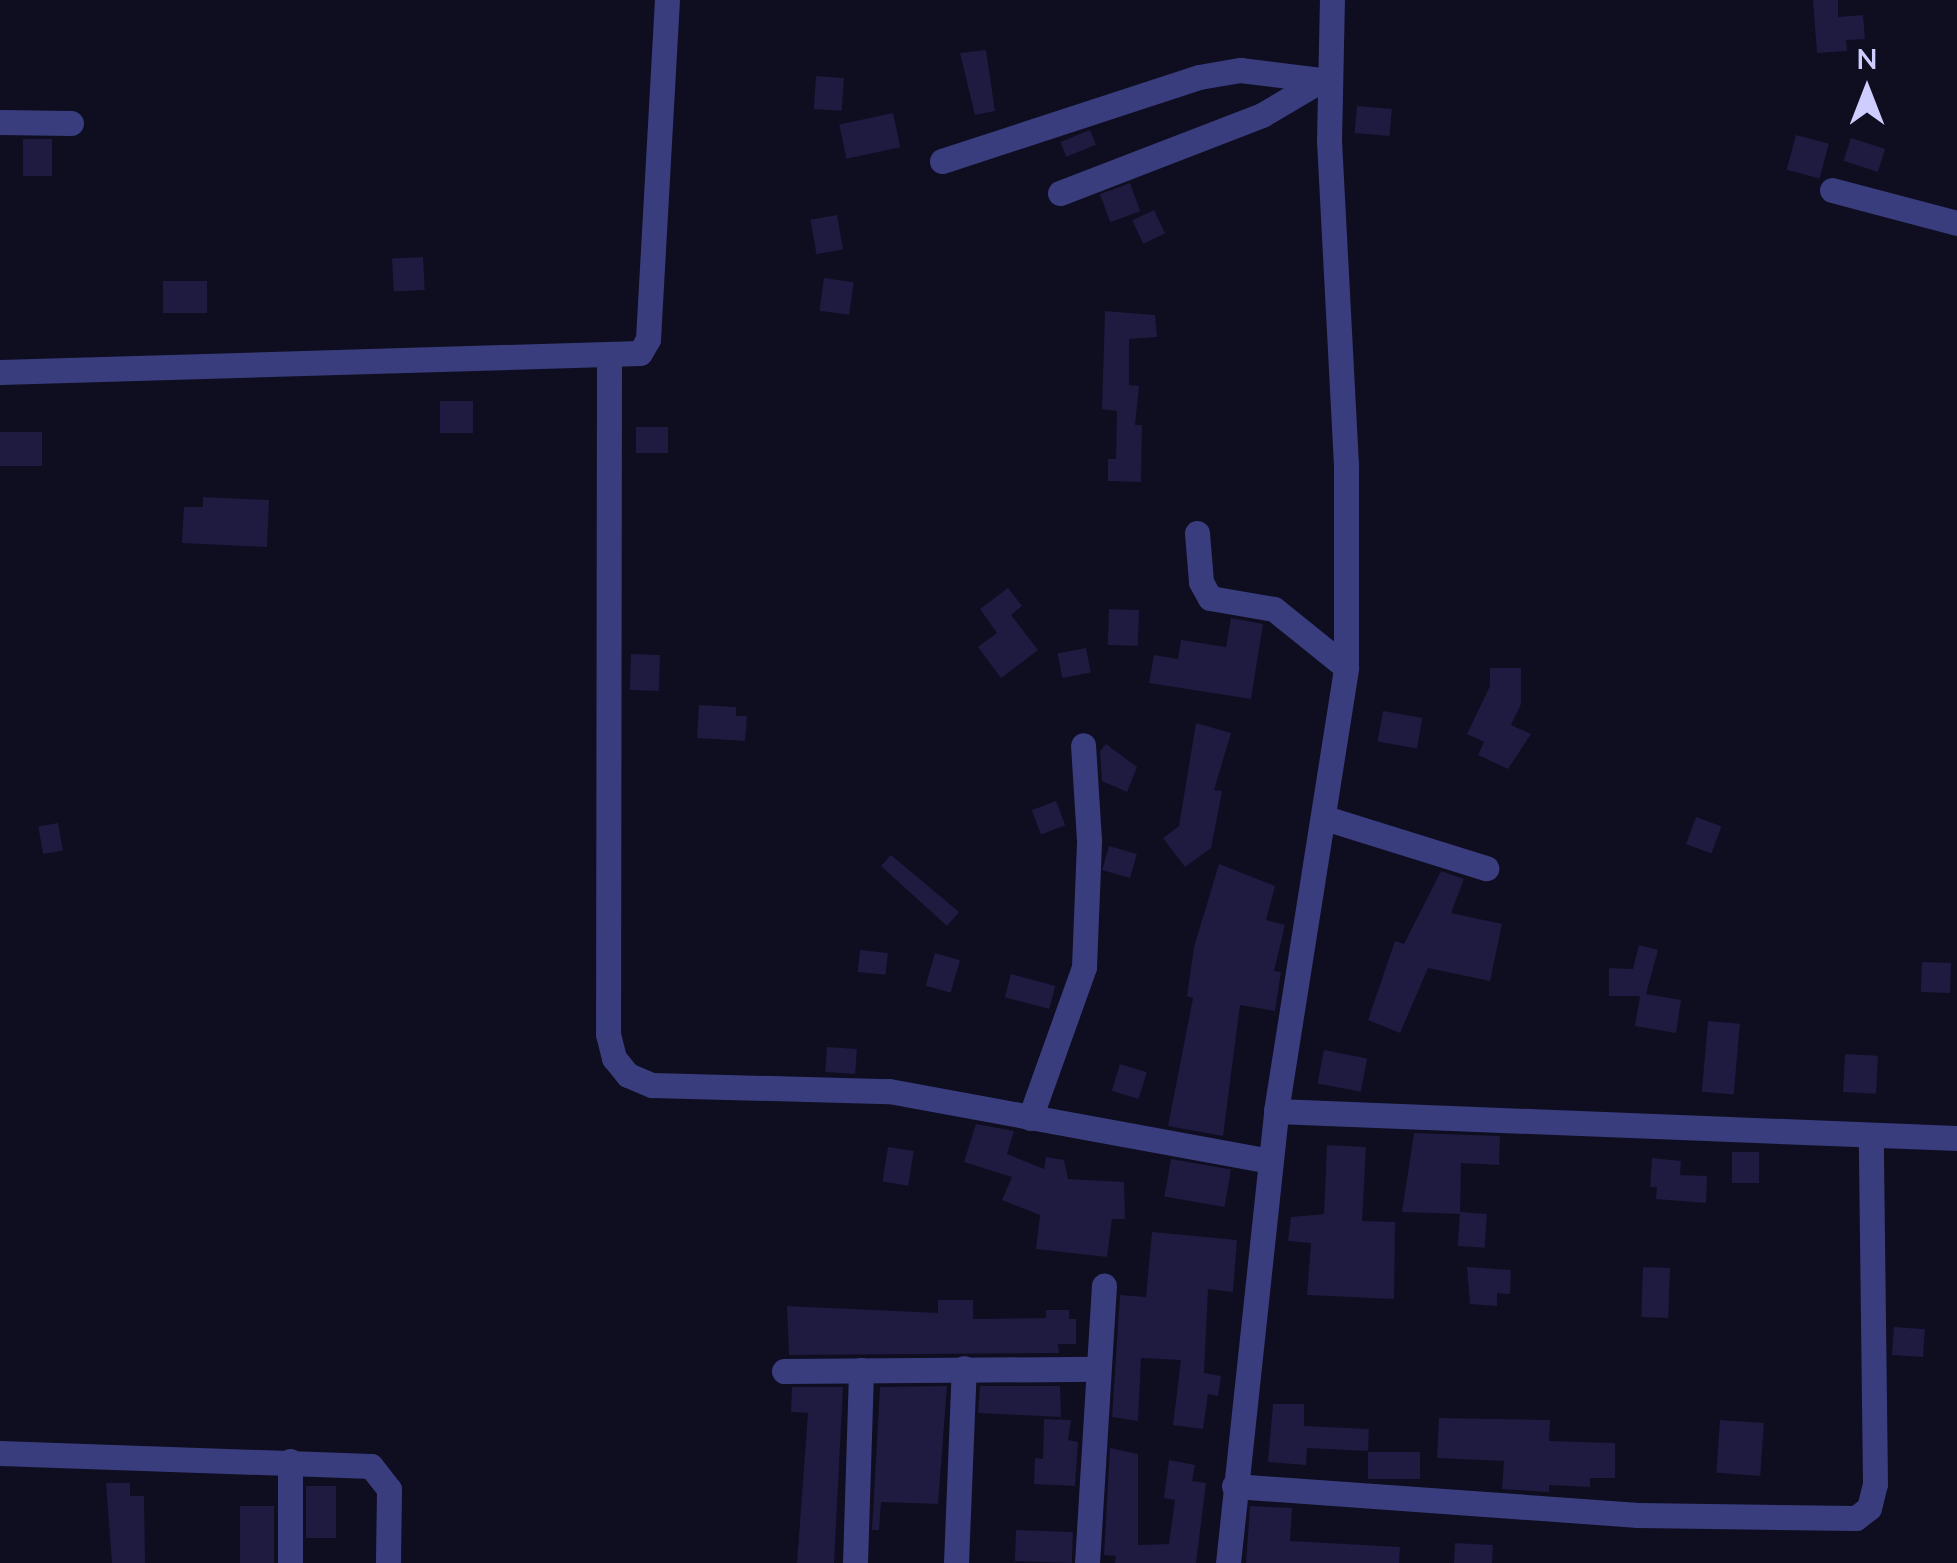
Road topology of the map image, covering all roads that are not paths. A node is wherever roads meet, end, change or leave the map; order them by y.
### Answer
1 (667, 0) edge
2 (1332, 0) edge
3 (1323, 82) junction
4 (0, 122) edge
5 (71, 123) dead end
6 (942, 161) dead end
7 (1832, 190) dead end
8 (1060, 193) dead end
9 (1957, 224) edge
10 (609, 359) junction
11 (0, 372) edge
12 (1198, 533) dead end
13 (1346, 667) junction
14 (1083, 745) dead end
15 (1325, 818) junction
16 (1486, 868) dead end
17 (1276, 1111) junction
18 (1030, 1118) junction
19 (1871, 1135) junction
20 (1957, 1138) edge
21 (1269, 1161) junction
22 (1104, 1286) dead end
23 (964, 1368) junction
24 (1098, 1369) junction
25 (861, 1370) junction
26 (784, 1371) dead end
27 (0, 1453) edge
28 (290, 1462) junction
29 (1234, 1486) junction
30 (290, 1563) edge
31 (388, 1563) edge
32 (855, 1563) edge
33 (956, 1563) edge
34 (1086, 1563) edge
35 (1228, 1563) edge

1 - 10 street
2 - 3 street
3 - 6 street
3 - 8 street
3 - 13 street
4 - 5 street
7 - 9 street
10 - 11 street
10 - 18 street
12 - 13 street
13 - 15 street
14 - 18 street
15 - 16 street
15 - 17 street
17 - 19 street
17 - 21 street
18 - 21 street
19 - 20 street
19 - 29 street
21 - 29 street
22 - 24 street
23 - 24 street
23 - 25 street
23 - 33 street
24 - 34 street
25 - 26 street
25 - 32 street
27 - 28 street
28 - 30 street
28 - 31 street
29 - 35 street

